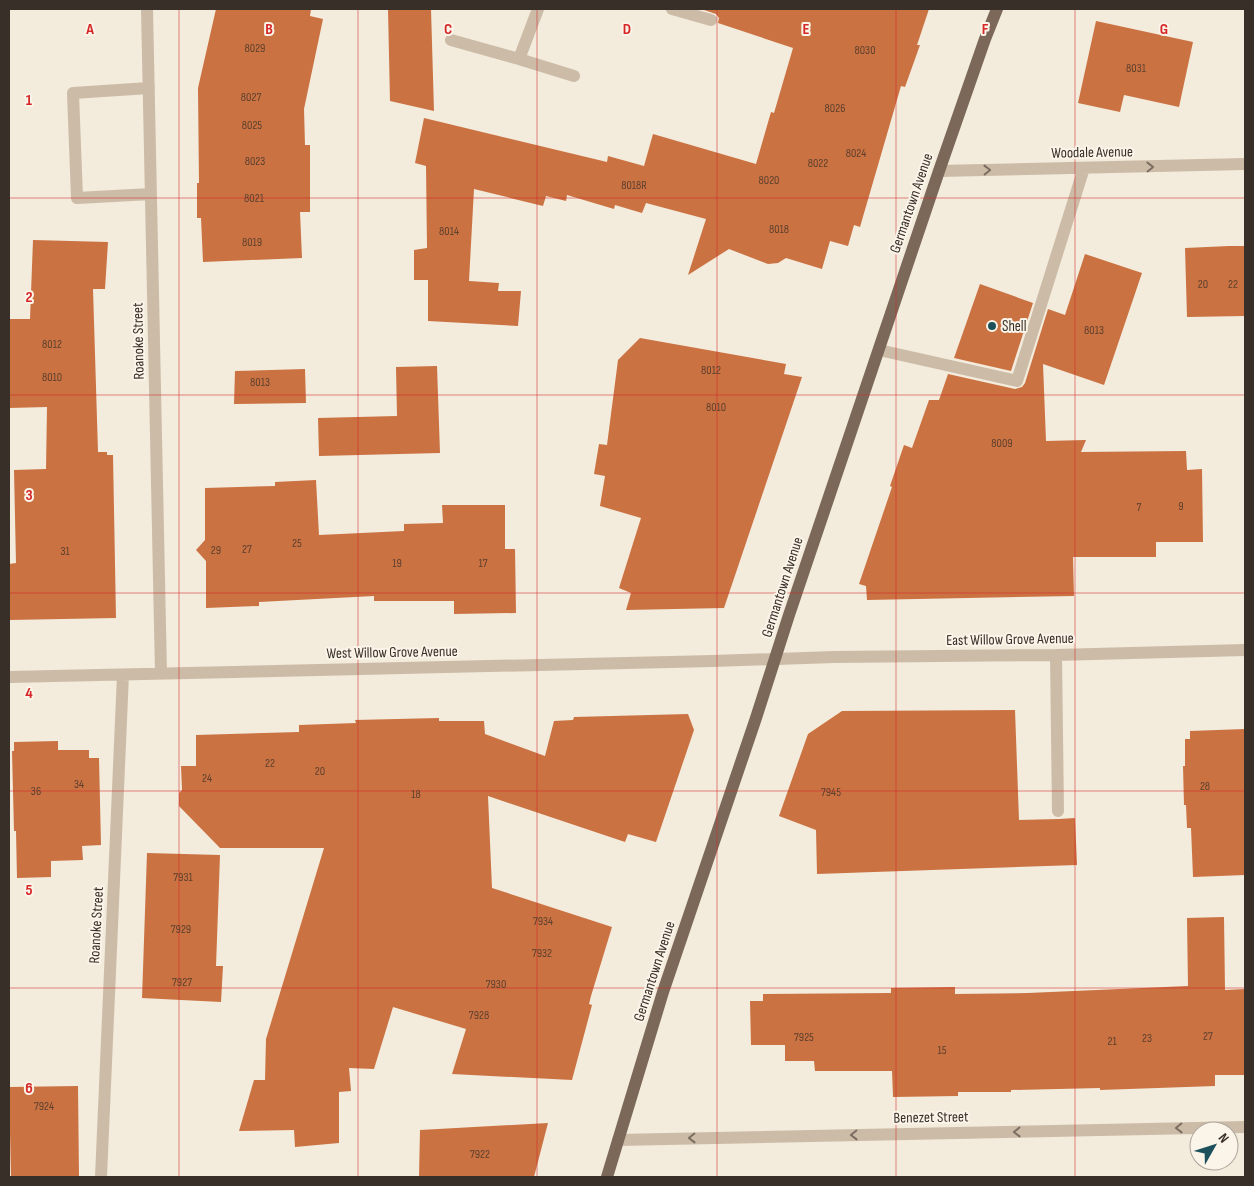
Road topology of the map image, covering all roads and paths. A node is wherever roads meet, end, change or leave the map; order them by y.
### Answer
1 (147, 9) edge
2 (538, 9) edge
3 (672, 9) edge
4 (997, 9) edge
5 (711, 20) dead end
6 (451, 40) dead end
7 (519, 59) junction
8 (574, 76) dead end
9 (148, 88) junction
10 (1245, 164) edge
11 (1084, 168) junction
12 (939, 171) junction
13 (151, 194) junction
14 (879, 350) junction
15 (1245, 650) edge
16 (1056, 655) junction
17 (775, 659) junction
18 (162, 673) junction
19 (123, 675) junction
20 (9, 677) edge
21 (1058, 811) dead end
22 (1245, 1127) edge
23 (618, 1140) junction
24 (101, 1177) edge
25 (606, 1177) edge

1 - 9 street, Roanoke Street
2 - 7 street
3 - 5 street
4 - 12 main road, Germantown Avenue
6 - 7 street
7 - 8 street
9 - 13 street, Roanoke Street
9 - 13 street
11 -> 10 street, Woodale Avenue
12 -> 11 street, Woodale Avenue
11 - 14 street
12 - 14 main road, Germantown Avenue
13 - 18 street, Roanoke Street
14 - 17 main road, Germantown Avenue
15 - 16 street, East Willow Grove Avenue
16 - 17 street, East Willow Grove Avenue
16 - 21 street
17 - 18 street, West Willow Grove Avenue
17 - 23 main road, Germantown Avenue
18 - 19 street, West Willow Grove Avenue
19 - 20 street, West Willow Grove Avenue
19 - 24 street, Roanoke Street
22 -> 23 street, Benezet Street
23 - 25 main road, Germantown Avenue

